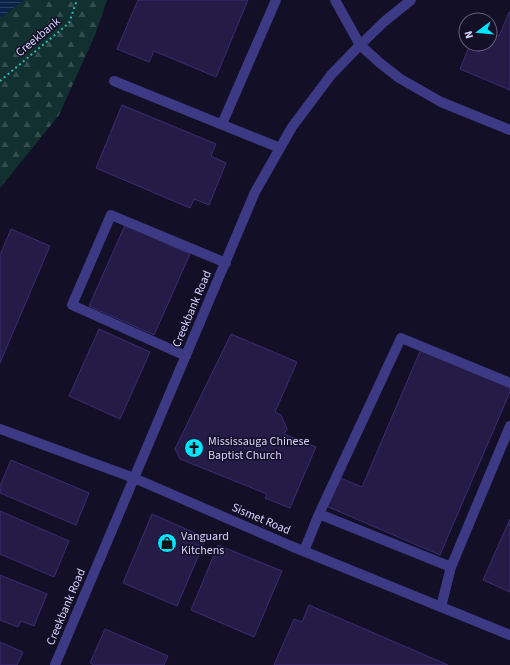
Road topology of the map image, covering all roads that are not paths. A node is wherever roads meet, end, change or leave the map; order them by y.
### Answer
1 (276, 0) edge
2 (335, 0) edge
3 (411, 0) edge
4 (360, 45) junction
5 (114, 81) dead end
6 (222, 124) junction
7 (510, 130) edge
8 (280, 148) junction
9 (226, 263) junction
10 (186, 356) junction
11 (510, 383) edge
12 (510, 426) edge
13 (0, 430) edge
14 (134, 478) junction
15 (319, 514) junction
16 (304, 551) junction
17 (451, 567) junction
18 (441, 607) junction
19 (510, 635) edge
20 (55, 665) edge

1 - 6 street
2 - 4 street
3 - 4 street, Creekbank Road
4 - 7 street
4 - 8 street, Creekbank Road
5 - 6 street
6 - 8 street
8 - 9 street, Creekbank Road
9 - 10 street, Creekbank Road
9 - 10 street
10 - 14 street, Creekbank Road
11 - 15 street
12 - 17 street
13 - 14 street, Sismet Road
14 - 16 street, Sismet Road
14 - 20 street, Creekbank Road
15 - 16 street
15 - 17 street
16 - 18 street, Sismet Road
17 - 18 street
18 - 19 street, Sismet Road

